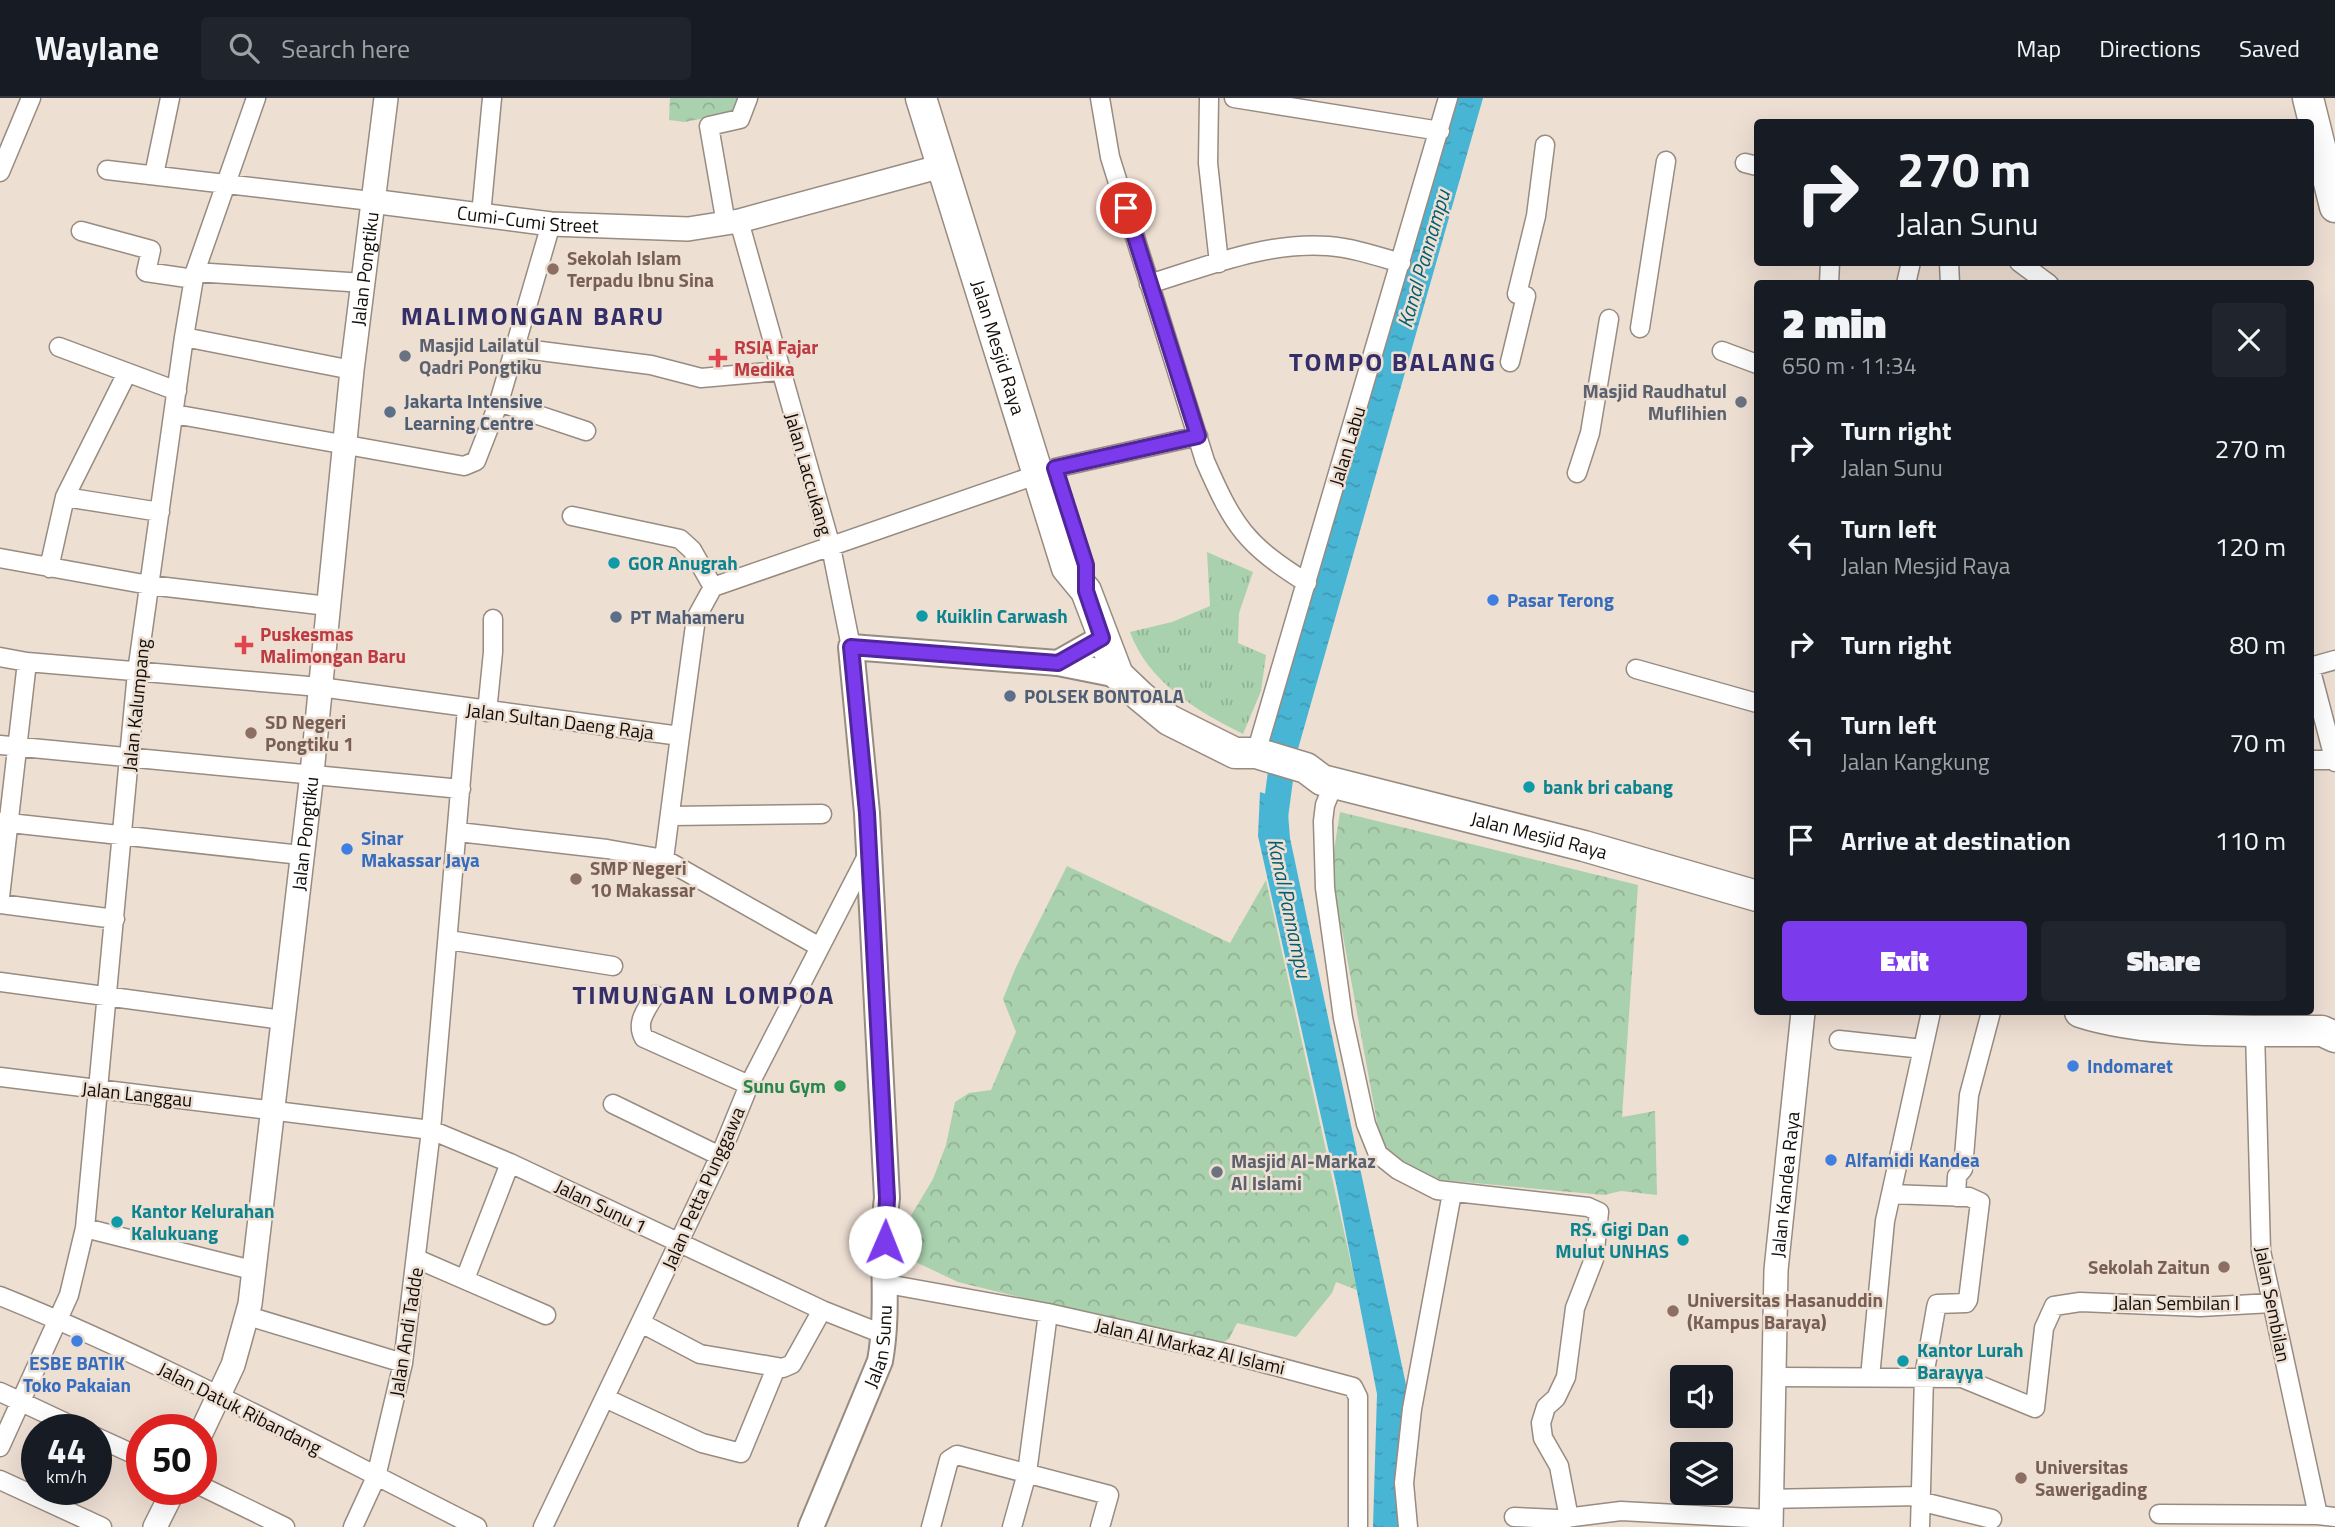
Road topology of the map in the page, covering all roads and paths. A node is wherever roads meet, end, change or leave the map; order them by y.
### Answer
1 (31, 98) edge
2 (170, 98) edge
3 (256, 98) edge
4 (386, 98) edge
5 (492, 98) edge
6 (748, 98) edge
7 (921, 98) edge
8 (940, 98) edge
9 (1100, 98) edge
10 (1209, 98) edge
11 (1234, 98) edge
12 (1448, 98) edge
13 (2308, 98) edge
14 (2313, 119) edge
15 (2314, 122) edge
16 (1440, 131) junction
17 (1545, 145) dead end
18 (1666, 161) dead end
19 (942, 166) junction
20 (107, 170) dead end
21 (0, 172) edge
22 (154, 174) junction
23 (223, 185) junction
24 (372, 201) junction
25 (2335, 207) edge
26 (966, 211) junction
27 (481, 215) junction
28 (733, 223) junction
29 (551, 224) junction
30 (81, 231) dead end
31 (1219, 263) junction
32 (1401, 263) junction
33 (2024, 266) edge
34 (195, 276) junction
35 (2044, 280) edge
36 (364, 283) junction
37 (1149, 284) junction
38 (1609, 319) dead end
39 (1640, 328) dead end
40 (184, 337) junction
41 (59, 347) dead end
42 (517, 348) junction
43 (1722, 351) dead end
44 (1510, 362) dead end
45 (1754, 363) edge
46 (352, 370) junction
47 (779, 371) junction
48 (127, 373) junction
49 (177, 391) junction
50 (499, 402) junction
51 (174, 414) junction
52 (586, 431) dead end
53 (1198, 436) junction
54 (344, 446) junction
55 (1047, 471) junction
56 (1577, 473) dead end
57 (65, 497) junction
58 (160, 512) junction
59 (572, 516) dead end
60 (831, 547) junction
61 (0, 558) edge
62 (49, 568) junction
63 (1307, 583) junction
64 (149, 585) junction
65 (713, 587) junction
66 (328, 606) junction
67 (493, 619) dead end
68 (1102, 638) junction
69 (851, 647) junction
70 (0, 657) edge
71 (2335, 660) edge
72 (27, 662) junction
73 (1058, 663) junction
74 (2314, 666) edge
75 (1636, 669) dead end
76 (137, 671) junction
77 (1118, 674) junction
78 (2314, 682) edge
79 (320, 687) junction
80 (1754, 702) edge
81 (467, 709) junction
82 (487, 712) junction
83 (680, 736) junction
84 (9, 745) edge
85 (130, 756) junction
86 (2334, 758) edge
87 (2314, 760) edge
88 (1283, 768) junction
89 (312, 773) junction
90 (461, 789) junction
91 (822, 814) dead end
92 (671, 816) junction
93 (4, 823) edge
94 (458, 832) junction
95 (124, 837) junction
96 (869, 852) junction
97 (301, 855) junction
98 (664, 859) junction
99 (1754, 894) edge
100 (0, 897) edge
101 (0, 904) edge
102 (115, 919) junction
103 (449, 940) junction
104 (818, 946) junction
105 (613, 966) dead end
106 (0, 982) edge
107 (655, 995) dead end
108 (108, 998) junction
109 (1802, 1015) edge
110 (1930, 1015) edge
111 (1990, 1015) edge
112 (2099, 1015) edge
113 (283, 1020) junction
114 (2255, 1031) junction
115 (2331, 1031) edge
116 (1839, 1040) dead end
117 (1923, 1049) junction
118 (0, 1077) edge
119 (750, 1085) junction
120 (98, 1091) junction
121 (613, 1104) dead end
122 (274, 1109) junction
123 (431, 1130) junction
124 (720, 1156) junction
125 (510, 1163) junction
126 (1452, 1193) junction
127 (1891, 1194) junction
128 (1956, 1197) junction
129 (85, 1228) junction
130 (678, 1244) junction
131 (417, 1259) junction
132 (252, 1270) junction
133 (465, 1279) junction
134 (887, 1284) junction
135 (0, 1296) edge
136 (2272, 1303) junction
137 (822, 1310) junction
138 (1048, 1313) junction
139 (546, 1315) dead end
140 (248, 1316) junction
141 (59, 1320) junction
142 (641, 1323) junction
143 (885, 1335) junction
144 (403, 1363) junction
145 (776, 1368) junction
146 (1924, 1376) junction
147 (1772, 1377) junction
148 (1870, 1377) junction
149 (0, 1392) edge
150 (219, 1396) junction
151 (605, 1398) junction
152 (22, 1402) junction
153 (47, 1414) edge
154 (210, 1414) edge
155 (0, 1447) edge
156 (1027, 1473) junction
157 (376, 1477) junction
158 (0, 1480) edge
159 (217, 1494) edge
160 (1919, 1499) junction
161 (166, 1505) edge
162 (2159, 1514) dead end
163 (1770, 1515) edge
164 (2327, 1516) edge
165 (1514, 1517) dead end
166 (1569, 1518) junction
167 (1992, 1519) dead end
168 (102, 1527) edge
169 (155, 1527) edge
170 (285, 1527) edge
171 (353, 1527) edge
172 (477, 1527) edge
173 (543, 1527) edge
174 (811, 1527) edge
175 (932, 1527) edge
176 (1012, 1527) edge
177 (1100, 1527) edge
178 (1358, 1527) edge
179 (1408, 1527) edge
180 (1920, 1527) edge

1 - 21 street
2 - 22 street
3 - 23 street, Jalan Kalumpang
4 - 24 street, Jalan Pongtiku
5 - 27 street
6 - 28 street, Jalan Laccukang
7 - 19 highway, Jalan Mesjid Raya
8 - 26 highway, Jalan Mesjid Raya
9 - 37 street
10 - 31 street
11 - 16 street
12 - 16 street, Jalan Labu
13 - 14 highway
15 - 25 highway
16 - 32 street, Jalan Labu
17 - 44 street
18 - 39 street
19 - 26 highway, Jalan Mesjid Raya
19 - 28 street, Cumi-Cumi Street
20 - 22 street, Cumi-Cumi Street
22 - 23 street, Cumi-Cumi Street
23 - 24 street, Cumi-Cumi Street
23 - 34 street, Jalan Kalumpang
24 - 27 street, Cumi-Cumi Street
24 - 36 street, Jalan Pongtiku
26 - 55 highway, Jalan Mesjid Raya
27 - 29 street, Cumi-Cumi Street
28 - 29 street, Cumi-Cumi Street
28 - 47 street, Jalan Laccukang
29 - 42 street
30 - 34 street
31 - 32 street
31 - 37 street
32 - 63 street, Jalan Labu
33 - 35 street
34 - 36 street
34 - 40 street, Jalan Kalumpang
36 - 46 street, Jalan Pongtiku
37 - 53 street
38 - 56 street
40 - 46 street
40 - 49 street, Jalan Kalumpang
41 - 48 street
42 - 47 street
42 - 50 street
43 - 45 street
46 - 54 street, Jalan Pongtiku
47 - 60 street, Jalan Laccukang
48 - 49 street
48 - 57 street
49 - 51 street, Jalan Kalumpang
50 - 52 street
50 - 54 street
51 - 54 street
51 - 58 street, Jalan Kalumpang
53 - 55 street
53 - 63 street
54 - 66 street, Jalan Pongtiku
55 - 60 street
55 - 68 highway, Jalan Mesjid Raya
57 - 58 street
57 - 62 street
58 - 64 street, Jalan Kalumpang
59 - 65 street
60 - 65 street
60 - 69 street, Jalan Laccukang
61 - 62 street
62 - 64 street
63 - 88 street, Jalan Labu
64 - 66 street
64 - 76 street, Jalan Kalumpang
65 - 83 street, Jalan Sultan Daeng Raja
66 - 79 street, Jalan Pongtiku
67 - 82 street
68 - 73 main road
68 - 77 highway, Jalan Mesjid Raya
69 - 73 main road
69 - 96 main road, Jalan Sunu
70 - 72 street, Jalan Sultan Daeng Raja
71 - 74 street
72 - 76 street, Jalan Sultan Daeng Raja
72 - 84 street
73 - 77 main road
75 - 80 street
76 - 79 street, Jalan Sultan Daeng Raja
76 - 85 street, Jalan Kalumpang
77 - 88 highway, Jalan Mesjid Raya
78 - 86 street
79 - 81 street, Jalan Sultan Daeng Raja
79 - 89 street, Jalan Pongtiku
81 - 82 street, Jalan Sultan Daeng Raja
81 - 90 street, Jalan Andi Tadde
82 - 83 street, Jalan Sultan Daeng Raja
83 - 92 street
84 - 85 street
84 - 93 street
85 - 89 street
85 - 95 street, Jalan Kalumpang
86 - 87 street
88 - 99 highway, Jalan Mesjid Raya
88 - 126 street, Jalan Labu
89 - 90 street
89 - 97 street, Jalan Pongtiku
90 - 94 street, Jalan Andi Tadde
91 - 92 street
92 - 98 street
93 - 95 street
93 - 100 street
94 - 98 street
94 - 103 street, Jalan Andi Tadde
95 - 97 street
95 - 102 street, Jalan Kalumpang
96 - 104 street, Jalan Petta Punggawa
96 - 134 main road, Jalan Sunu
97 - 113 street, Jalan Pongtiku
98 - 104 street
101 - 102 street
102 - 108 street, Jalan Kalumpang
103 - 105 street
103 - 123 street, Jalan Andi Tadde
104 - 119 street, Jalan Petta Punggawa
106 - 108 street
107 - 119 street
108 - 113 street
108 - 120 street, Jalan Kalumpang
109 - 147 street, Jalan Kandea Raya
110 - 117 street
111 - 128 street
112 - 114 highway
113 - 122 street, Jalan Pongtiku
114 - 115 highway
114 - 136 street, Jalan Sembilan
116 - 117 street
117 - 127 street
118 - 120 street, Jalan Langgau
119 - 124 street, Jalan Petta Punggawa
120 - 122 street, Jalan Langgau
120 - 129 street, Jalan Kalumpang
121 - 124 street
122 - 123 street, Jalan Langgau
122 - 132 street, Jalan Pongtiku
123 - 125 street, Jalan Sunu 1
123 - 131 street, Jalan Andi Tadde
124 - 130 street, Jalan Petta Punggawa
125 - 130 street, Jalan Sunu 1
125 - 133 street
126 - 166 street, Jalan Labu
126 - 179 street
127 - 128 street
127 - 148 street
128 - 146 street
129 - 132 street
129 - 141 street, Jalan Kalumpang
130 - 137 street, Jalan Sunu 1
130 - 142 street, Jalan Petta Punggawa
131 - 133 street
131 - 144 street, Jalan Andi Tadde
132 - 140 street, Jalan Pongtiku
133 - 139 street
134 - 138 street, Jalan Al Markaz Al Islami
134 - 143 main road, Jalan Sunu
135 - 141 street, Jalan Datuk Ribandang
136 - 146 street, Jalan Sembilan I
136 - 164 street, Jalan Sembilan
137 - 143 street, Jalan Sunu 1
137 - 145 street
138 - 156 street
138 - 178 street, Jalan Al Markaz Al Islami
140 - 144 street
140 - 150 street, Jalan Pongtiku
141 - 150 street, Jalan Datuk Ribandang
141 - 152 street, Jalan Kalumpang
142 - 145 street
142 - 151 street, Jalan Petta Punggawa
143 - 174 main road, Jalan Sunu
144 - 157 street, Jalan Andi Tadde
145 - 151 street
146 - 148 street
146 - 160 street
147 - 148 street
147 - 163 street, Jalan Kandea Raya
149 - 152 street
150 - 154 street, Jalan Pongtiku
150 - 157 street, Jalan Datuk Ribandang
151 - 173 street, Jalan Petta Punggawa
152 - 153 street
152 - 155 street, Jalan Kalumpang
156 - 175 street
156 - 176 street
156 - 177 street
157 - 171 street, Jalan Andi Tadde
157 - 172 street, Jalan Datuk Ribandang
158 - 168 street
159 - 170 street
160 - 163 street
160 - 167 street
160 - 180 street
161 - 169 street
162 - 164 street
163 - 166 street
165 - 166 street

